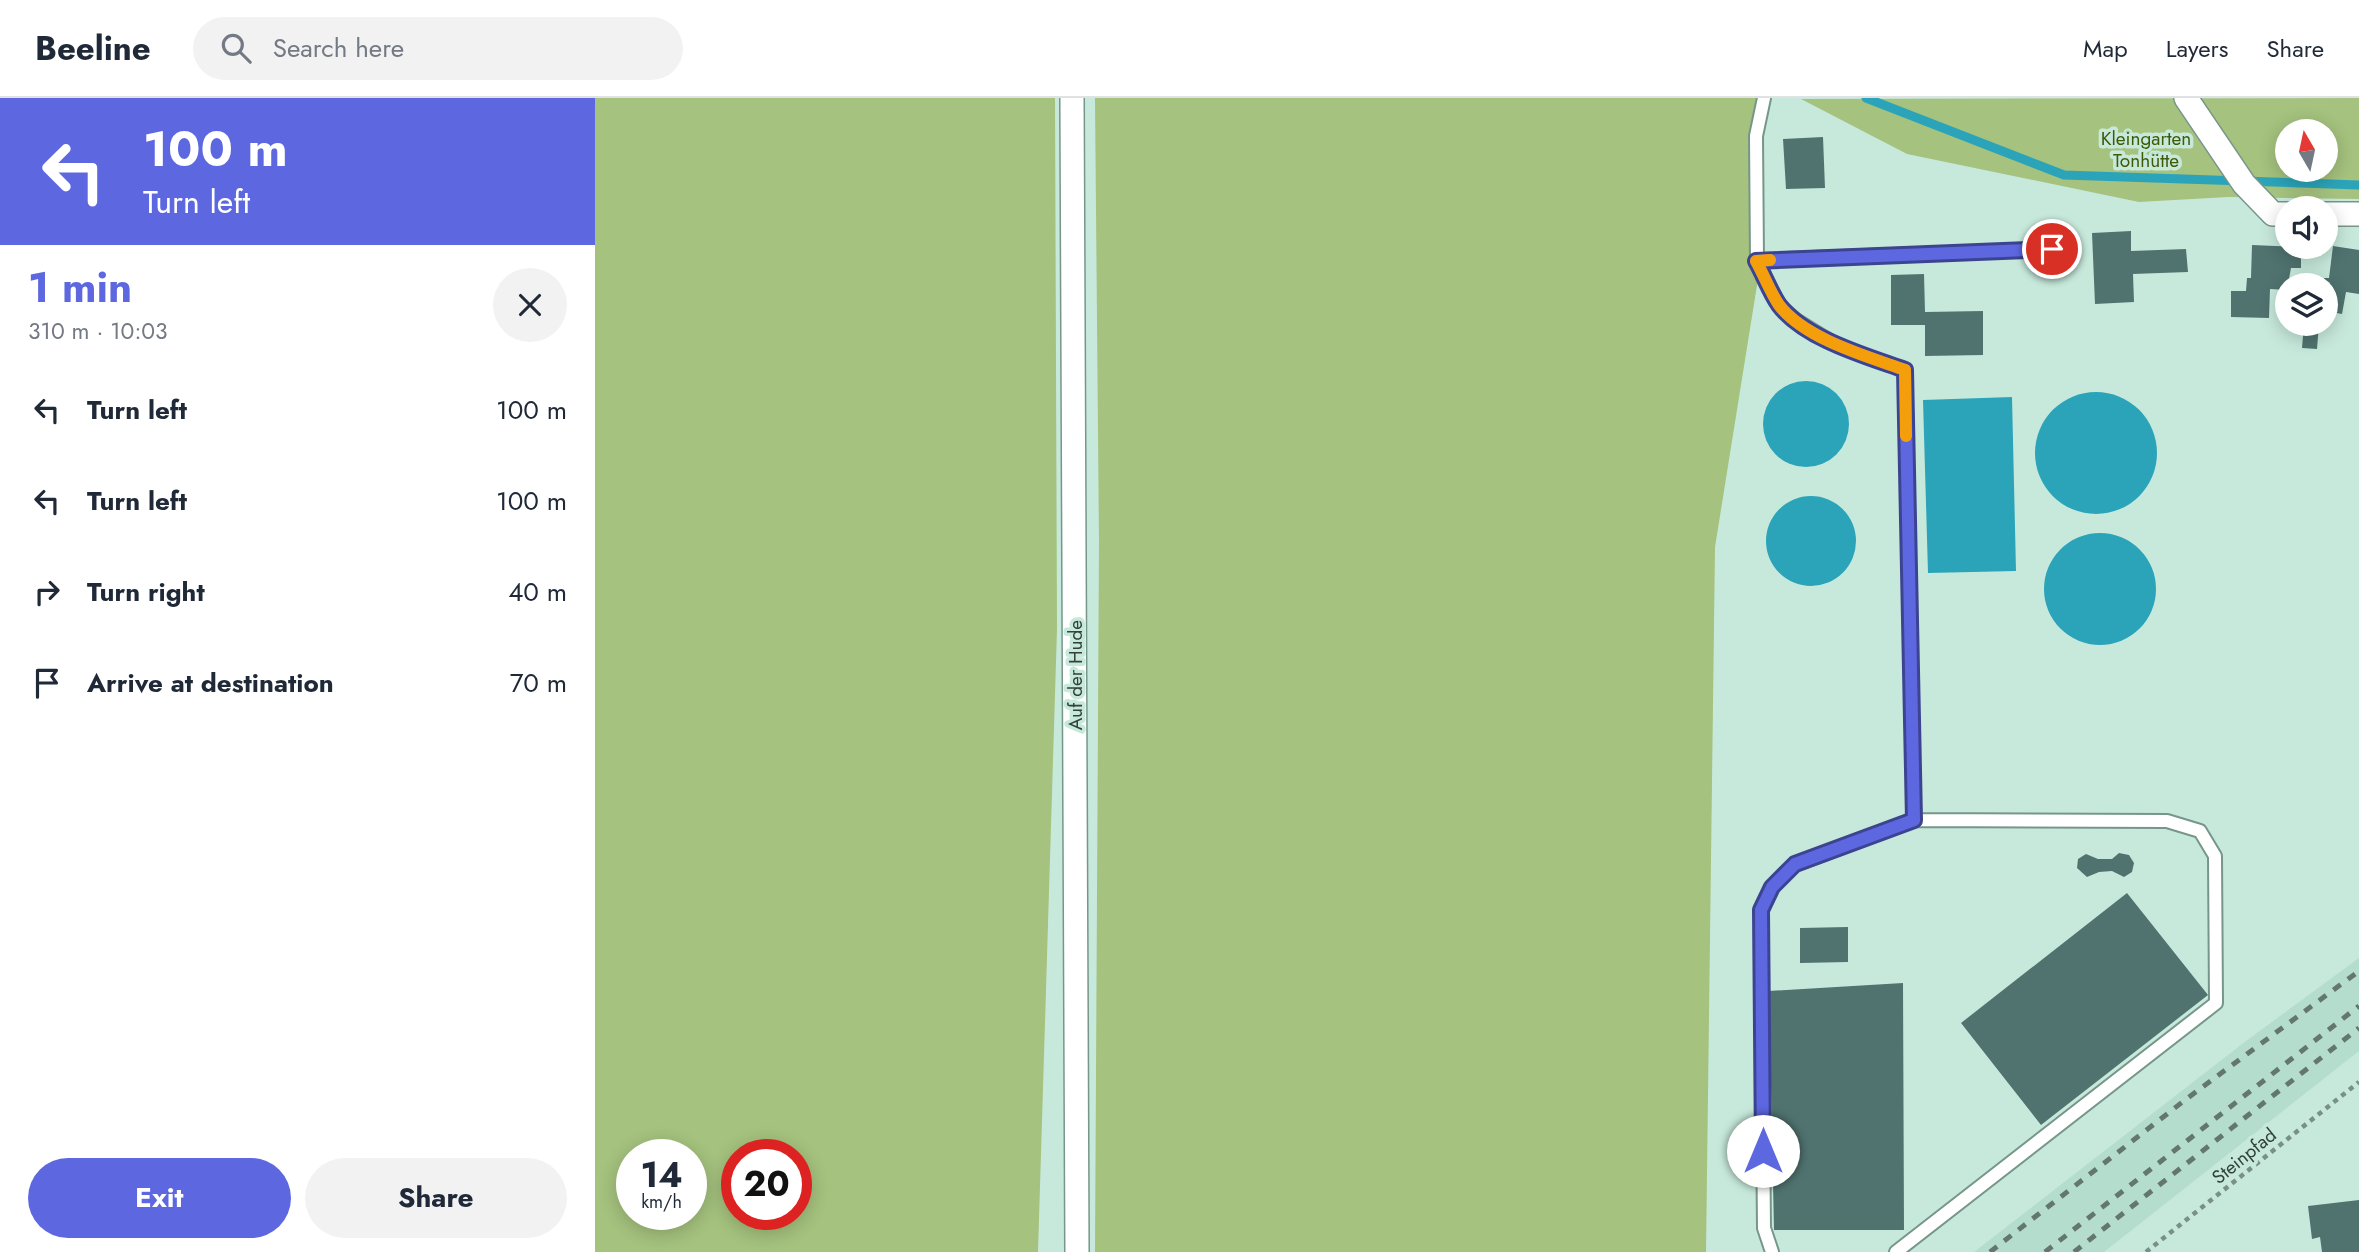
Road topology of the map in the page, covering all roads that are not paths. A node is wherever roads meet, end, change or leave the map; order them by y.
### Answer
1 (1072, 98) edge
2 (1764, 98) edge
3 (2186, 98) edge
4 (2275, 214) edge
5 (2338, 214) edge
6 (2359, 214) edge
7 (2052, 249) dead end
8 (1756, 261) junction
9 (1914, 820) junction
10 (1077, 1252) edge
11 (1772, 1252) edge
12 (1896, 1252) edge

1 - 10 street, Auf der Hude
2 - 8 lane
3 - 4 street
5 - 6 street
7 - 8 lane
8 - 9 lane
9 - 11 lane
9 - 12 lane

